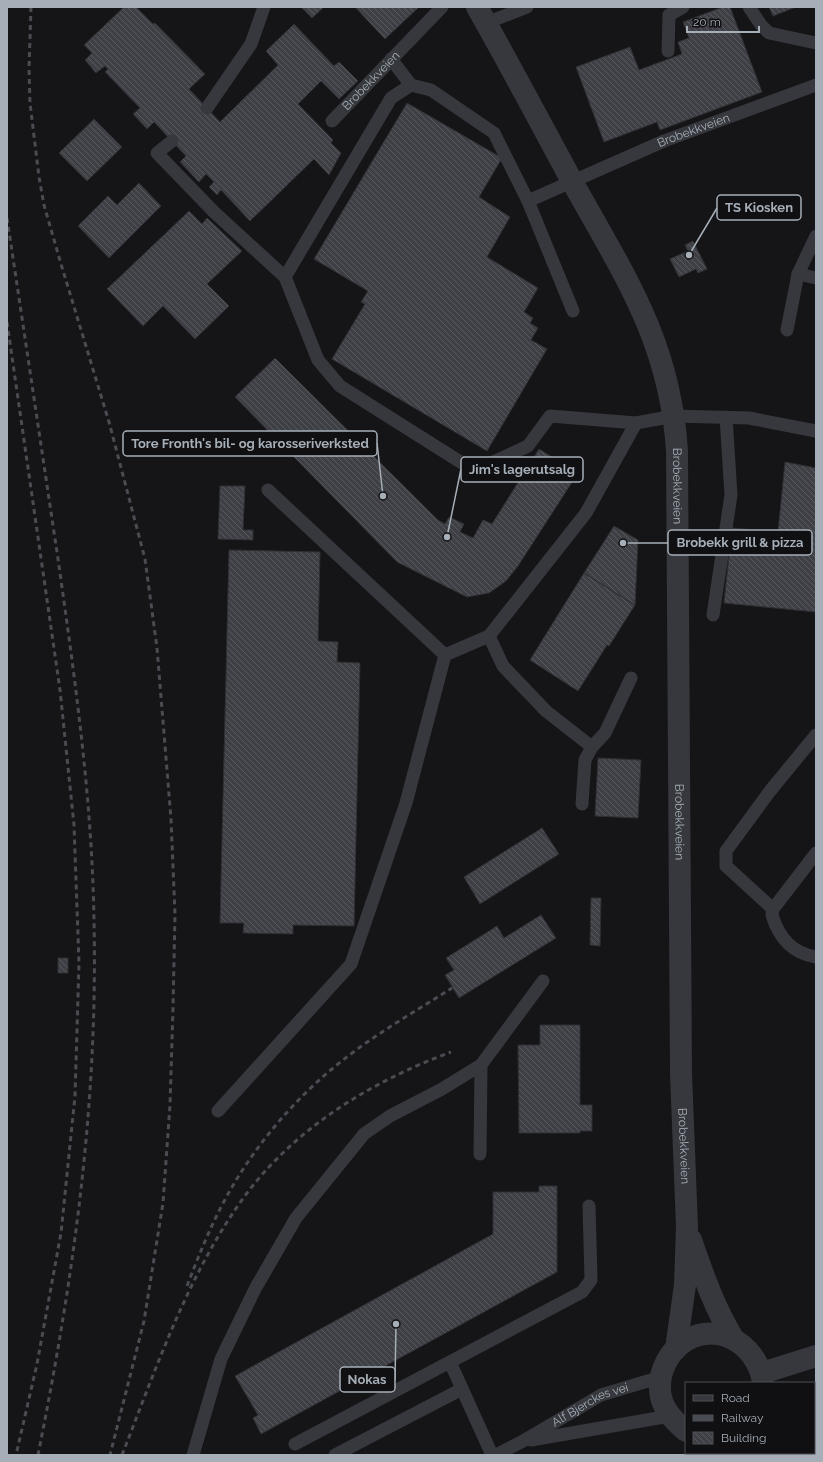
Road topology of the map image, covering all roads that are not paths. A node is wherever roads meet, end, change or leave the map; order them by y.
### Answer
1 (264, 7) edge
2 (442, 7) edge
3 (527, 7) edge
4 (683, 7) edge
5 (749, 7) edge
6 (482, 15) edge
7 (816, 42) edge
8 (668, 51) dead end
9 (391, 59) junction
10 (411, 85) junction
11 (816, 85) edge
12 (207, 108) dead end
13 (332, 120) dead end
14 (172, 141) dead end
15 (572, 181) junction
16 (528, 201) junction
17 (816, 236) edge
18 (798, 274) junction
19 (285, 278) junction
20 (816, 278) edge
21 (573, 311) dead end
22 (787, 330) dead end
23 (674, 416) junction
24 (726, 417) junction
25 (636, 423) junction
26 (816, 432) edge
27 (268, 490) dead end
28 (713, 615) dead end
29 (489, 636) junction
30 (445, 655) junction
31 (631, 678) dead end
32 (816, 735) edge
33 (592, 747) junction
34 (582, 804) dead end
35 (816, 853) edge
36 (773, 909) junction
37 (816, 957) edge
38 (542, 980) dead end
39 (481, 1065) junction
40 (218, 1111) dead end
41 (480, 1154) dead end
42 (589, 1206) dead end
43 (686, 1227) junction
44 (733, 1338) junction
45 (676, 1348) junction
46 (816, 1356) edge
47 (450, 1362) junction
48 (661, 1377) junction
49 (763, 1378) edge
50 (462, 1389) junction
51 (670, 1416) junction
52 (685, 1430) edge
53 (523, 1441) junction
54 (295, 1444) dead end
55 (193, 1455) edge
56 (335, 1455) edge
57 (492, 1455) edge
58 (496, 1455) edge

1 - 12 lane
2 - 9 lane, Brobekkveien
3 - 6 lane, Brobekkveien
4 - 8 lane
5 - 7 lane
6 - 15 street, Brobekkveien
9 - 10 lane
9 - 13 lane, Brobekkveien
10 - 16 lane
10 - 19 lane
11 - 15 lane, Brobekkveien
14 - 19 lane
15 - 16 lane
15 - 23 street, Brobekkveien
16 - 21 lane
17 - 18 lane
18 - 20 lane
18 - 22 lane
19 - 25 lane
23 - 24 lane
23 - 25 lane
23 - 43 street, Brobekkveien
24 - 26 lane
24 - 28 lane
25 - 29 lane
27 - 30 lane
29 - 30 lane
29 - 33 lane
30 - 40 lane
31 - 33 lane
32 - 36 lane
33 - 34 lane
35 - 36 lane
36 - 37 lane
38 - 39 lane
39 - 41 lane
39 - 55 lane
42 - 47 lane
43 - 44 street, Brobekkveien
43 - 45 street, Brobekkveien
44 - 45 street
44 - 49 street
45 - 48 street
46 - 49 street
47 - 50 lane
47 - 54 lane
48 - 51 street
48 - 53 lane, Alf Bjerckes vei
50 - 56 lane
50 - 57 lane
51 - 52 street
51 - 53 lane, Alf Bjerckes vei
53 - 58 lane, Alf Bjerckes vei

